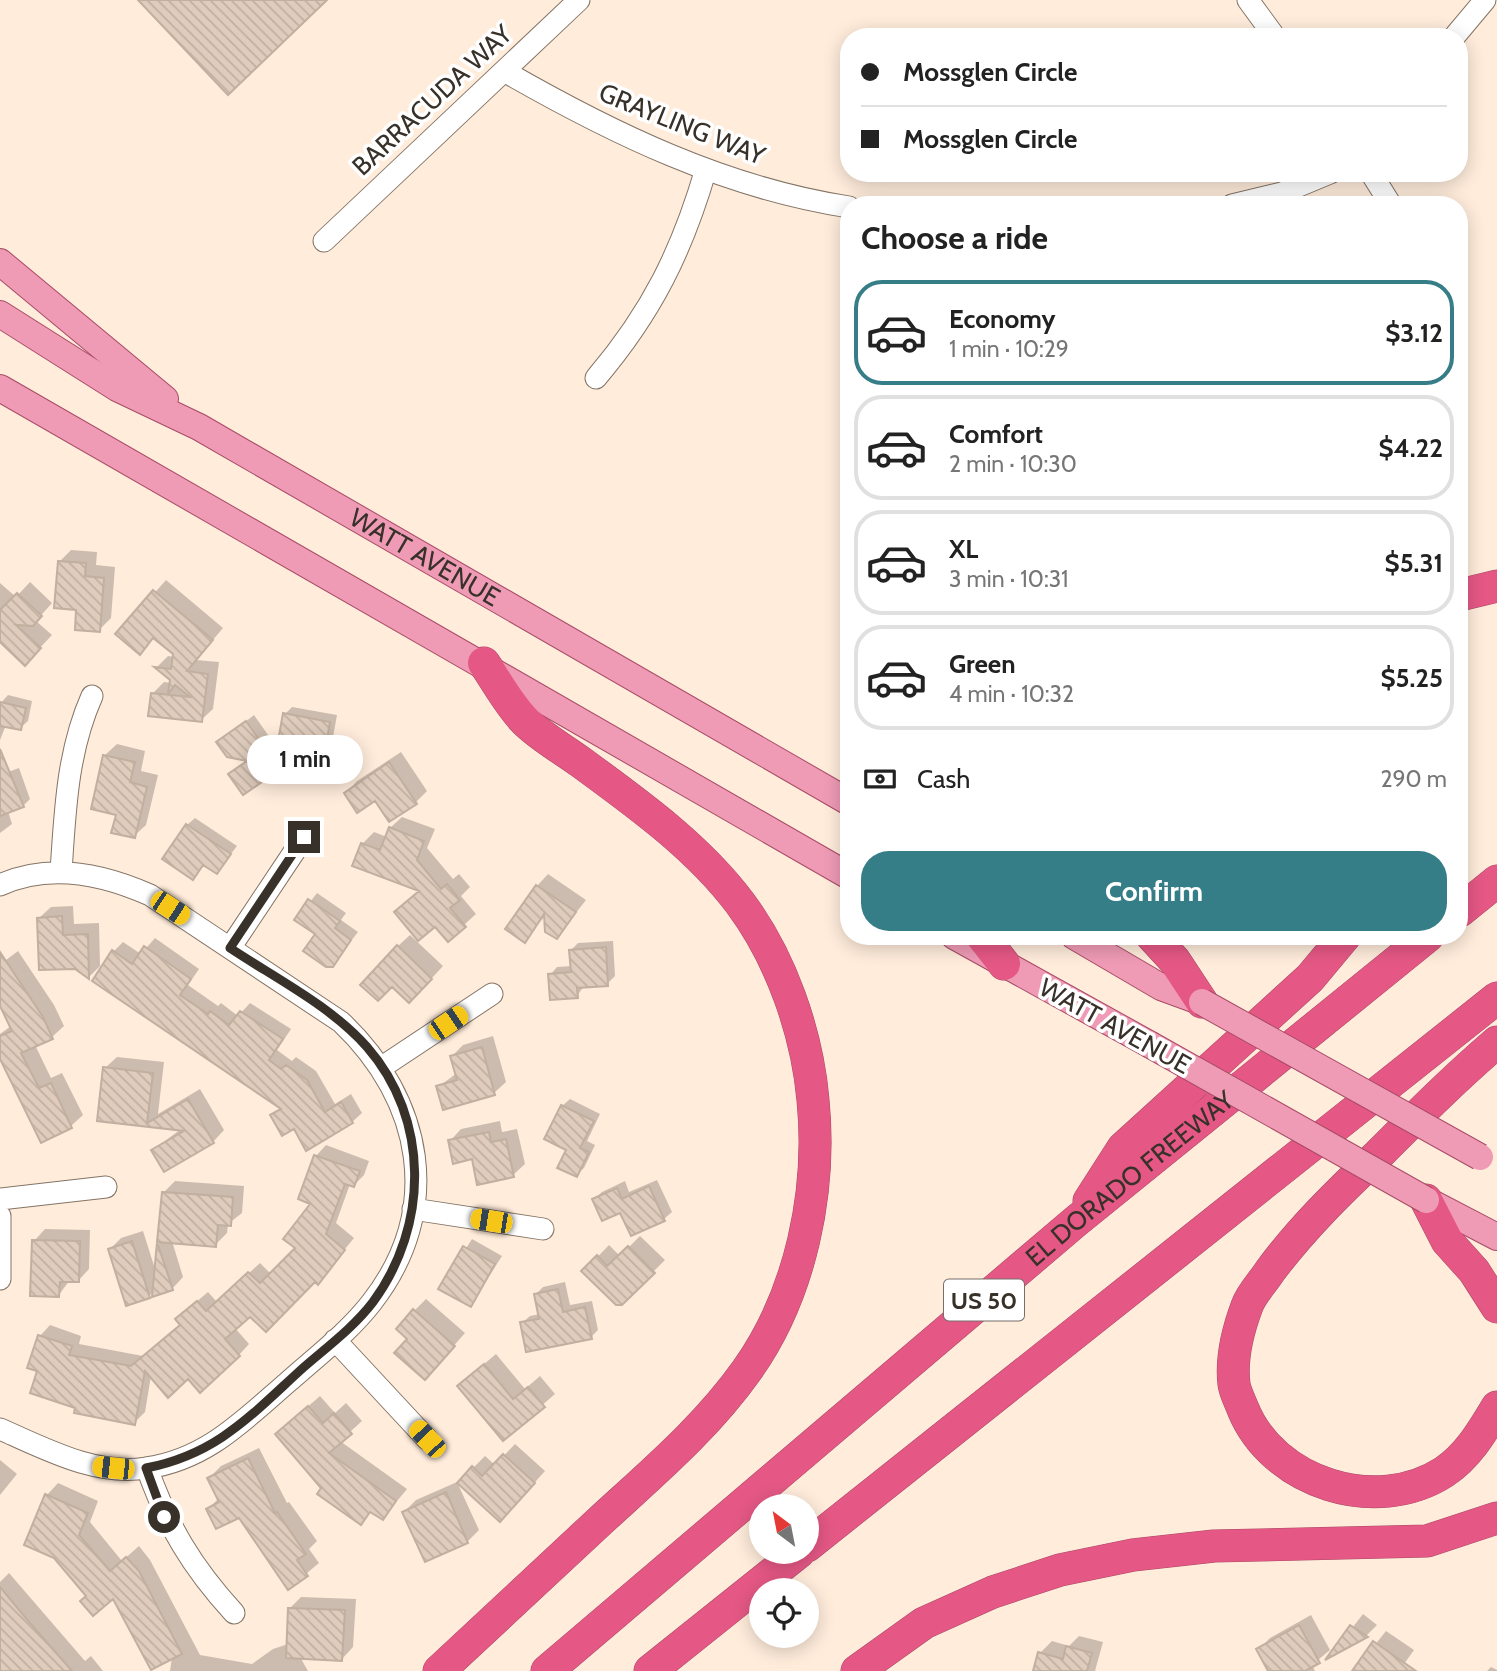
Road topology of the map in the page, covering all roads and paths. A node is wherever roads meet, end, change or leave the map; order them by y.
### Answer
1 (579, 0) edge
2 (1248, 0) edge
3 (1485, 0) edge
4 (1268, 28) edge
5 (1462, 28) edge
6 (504, 71) junction
7 (706, 169) junction
8 (1308, 182) edge
9 (1270, 196) edge
10 (840, 205) edge
11 (324, 241) dead end
12 (0, 262) edge
13 (0, 314) edge
14 (596, 378) dead end
15 (0, 388) edge
16 (199, 427) junction
17 (1497, 586) edge
18 (1468, 593) edge
19 (484, 663) junction
20 (92, 696) dead end
21 (840, 797) edge
22 (304, 837) dead end
23 (840, 871) edge
24 (61, 872) junction
25 (1497, 881) edge
26 (0, 885) edge
27 (1468, 905) edge
28 (970, 945) edge
29 (989, 945) edge
30 (1089, 945) edge
31 (1160, 945) edge
32 (1338, 945) edge
33 (1417, 945) edge
34 (230, 948) junction
35 (1004, 964) junction
36 (492, 994) dead end
37 (1497, 998) edge
38 (1202, 1002) junction
39 (1497, 1042) edge
40 (382, 1067) junction
41 (1488, 1162) edge
42 (106, 1187) dead end
43 (0, 1199) edge
44 (1426, 1200) junction
45 (413, 1209) junction
46 (0, 1216) edge
47 (1076, 1222) junction
48 (543, 1229) dead end
49 (1497, 1237) edge
50 (0, 1279) edge
51 (1497, 1307) edge
52 (335, 1340) junction
53 (1497, 1407) edge
54 (0, 1429) edge
55 (427, 1439) dead end
56 (146, 1468) junction
57 (1497, 1518) edge
58 (819, 1536) edge
59 (784, 1564) edge
60 (234, 1614) dead end
61 (439, 1671) edge
62 (547, 1671) edge
63 (650, 1671) edge
64 (857, 1671) edge

1 - 6 street, BARRACUDA WAY
2 - 4 street
3 - 5 street
6 - 7 street, GRAYLING WAY
6 - 11 street, BARRACUDA WAY
7 - 10 street, GRAYLING WAY
7 - 14 street
8 - 9 street
12 - 16 main road
13 - 16 main road, WATT AVENUE
15 - 19 main road
16 - 21 main road, WATT AVENUE
17 - 18 highway
19 - 23 main road
19 - 61 highway
20 - 24 street
22 - 34 street
24 - 26 street
24 - 34 street
25 - 27 highway
28 - 35 main road, WATT AVENUE
29 - 35 highway
30 - 38 main road
31 - 38 highway
32 - 47 highway
33 - 47 highway, EL DORADO FREEWAY / US 50
34 - 40 street
35 - 44 main road, WATT AVENUE, bridge
36 - 40 street
37 - 58 highway
38 - 41 main road, bridge
39 - 53 highway
40 - 45 street
42 - 43 street
44 - 49 main road, WATT AVENUE
44 - 51 highway
45 - 48 street
45 - 52 street
46 - 50 street
47 - 62 highway, EL DORADO FREEWAY / US 50
52 - 55 street
52 - 56 street
54 - 56 street
56 - 60 street
57 - 64 highway
59 - 63 highway

